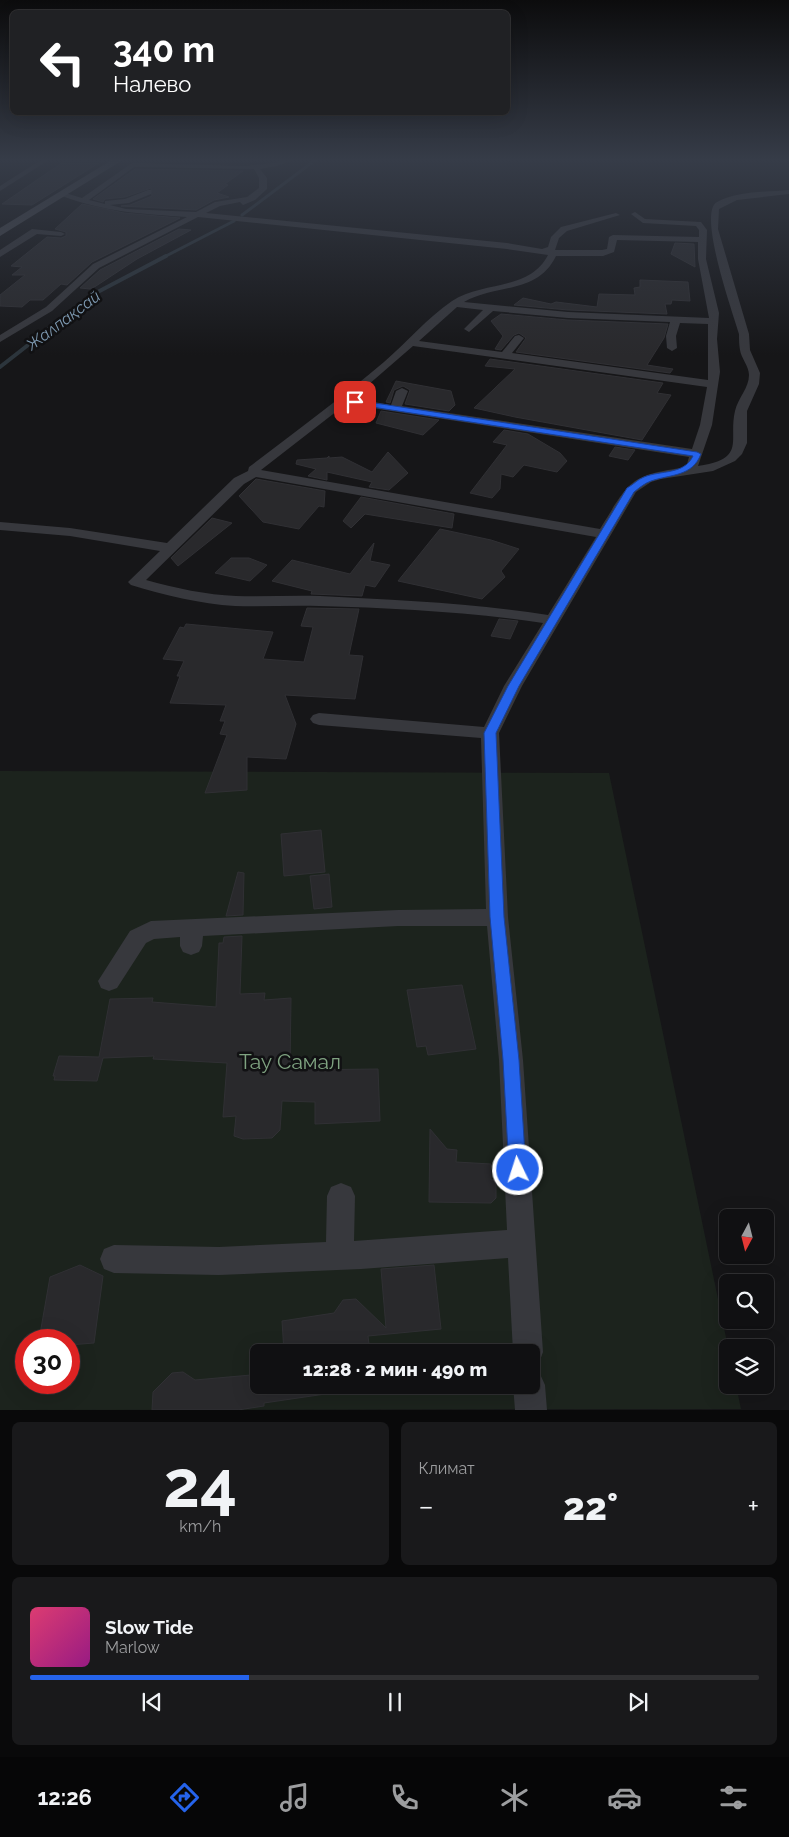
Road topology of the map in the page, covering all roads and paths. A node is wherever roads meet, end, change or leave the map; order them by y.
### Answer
1 (15, 224) edge
2 (177, 224) edge
3 (293, 224) edge
4 (583, 224) edge
5 (694, 224) edge
6 (714, 224) edge
7 (0, 233) edge
8 (61, 234) dead end
9 (702, 240) junction
10 (548, 252) junction
11 (0, 254) edge
12 (455, 304) junction
13 (490, 308) junction
14 (735, 308) junction
15 (714, 317) junction
16 (676, 319) junction
17 (469, 329) dead end
18 (519, 338) dead end
19 (0, 339) edge
20 (412, 343) junction
21 (672, 348) dead end
22 (504, 356) junction
23 (713, 384) junction
24 (402, 391) dead end
25 (342, 400) junction
26 (443, 402) dead end
27 (395, 409) junction
28 (436, 416) junction
29 (691, 462) junction
30 (254, 473) junction
31 (0, 526) edge
32 (603, 534) junction
33 (169, 548) junction
34 (407, 590) dead end
35 (401, 606) junction
36 (552, 620) junction
37 (318, 719) dead end
38 (490, 733) junction
39 (497, 917) junction
40 (109, 981) dead end
41 (341, 1196) dead end
42 (522, 1243) junction
43 (340, 1256) junction
44 (114, 1259) dead end
45 (528, 1344) edge
46 (530, 1394) edge
47 (531, 1410) edge

1 - 7 main road
2 - 19 street
3 - 10 street
4 - 10 street
5 - 9 street
6 - 14 street
8 - 11 street
9 - 10 street
9 - 15 street
10 - 12 street
12 - 13 street
12 - 20 street
13 - 16 street
13 - 17 street
14 - 15 street
14 - 29 street
15 - 16 street
15 - 23 street
16 - 21 street
18 - 22 street
20 - 22 street
20 - 25 street
22 - 23 street
23 - 29 street
24 - 27 street
25 - 27 street
25 - 30 street
26 - 28 street
27 - 28 street
28 - 29 street
29 - 32 street
30 - 32 street
30 - 33 street
31 - 33 street
32 - 36 street
33 - 35 street
34 - 35 street
35 - 36 street
36 - 38 street
37 - 38 street
38 - 39 street
39 - 40 street
39 - 42 street
41 - 43 street
42 - 43 street
42 - 45 street
43 - 44 street
46 - 47 street

